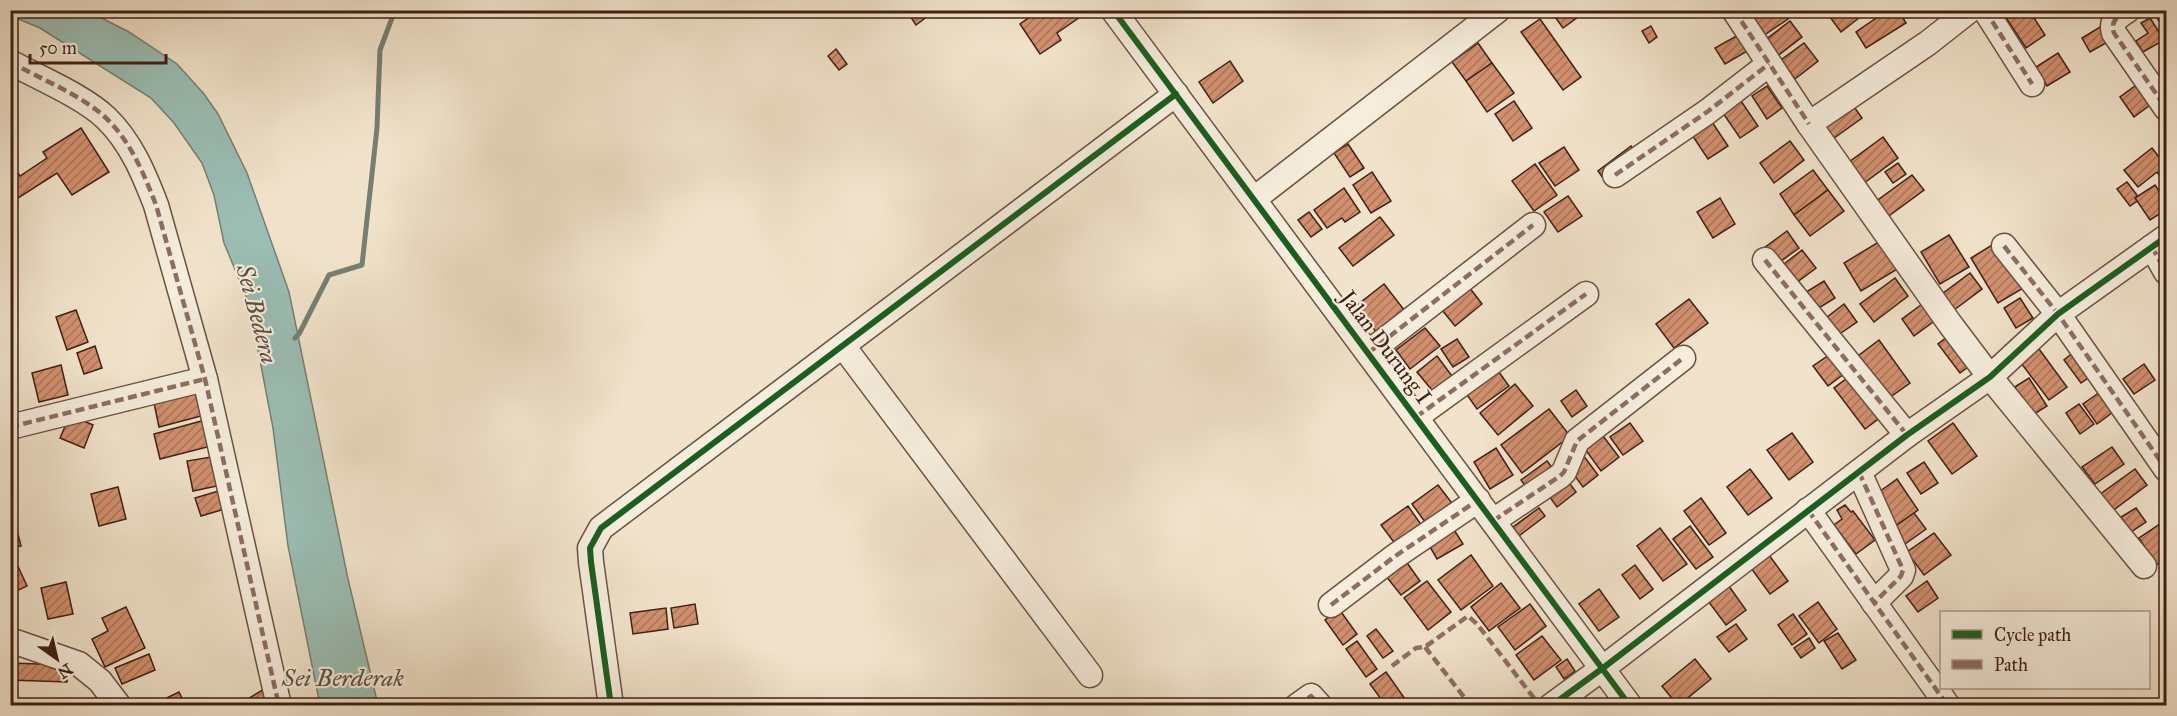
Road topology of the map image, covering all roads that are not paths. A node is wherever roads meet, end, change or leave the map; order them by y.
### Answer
1 (1113, 10) edge
2 (1498, 10) edge
3 (1734, 10) edge
4 (1970, 10) edge
5 (1985, 10) edge
6 (2128, 10) edge
7 (10, 62) edge
8 (1769, 64) junction
9 (2032, 84) dead end
10 (1176, 94) junction
11 (2166, 108) edge
12 (1809, 124) junction
13 (1615, 175) dead end
14 (1254, 199) junction
15 (1533, 225) dead end
16 (2159, 242) edge
17 (2004, 246) dead end
18 (1765, 260) dead end
19 (2166, 272) edge
20 (1586, 294) dead end
21 (2058, 314) junction
22 (843, 346) junction
23 (1368, 353) junction
24 (1683, 358) dead end
25 (1990, 376) junction
26 (205, 379) junction
27 (1416, 417) junction
28 (10, 427) edge
29 (1907, 435) junction
30 (2166, 469) edge
31 (1859, 472) junction
32 (1478, 500) junction
33 (1808, 510) junction
34 (1493, 521) junction
35 (2144, 566) dead end
36 (1874, 603) junction
37 (1331, 605) dead end
38 (10, 640) edge
39 (1603, 668) junction
40 (1090, 675) dead end
41 (119, 705) edge
42 (279, 705) edge
43 (611, 705) edge
44 (1297, 705) edge
45 (1320, 705) edge
46 (1551, 705) edge
47 (1630, 705) edge
48 (1948, 705) edge

1 - 10 street, Jalan Durung I
2 - 14 street
3 - 8 street
4 - 12 street
5 - 9 street
6 - 11 street
7 - 26 street
8 - 12 street
8 - 13 street
10 - 14 street, Jalan Durung I
10 - 22 street
12 - 25 street
14 - 23 street, Jalan Durung I
15 - 23 street
16 - 19 street
16 - 21 street
17 - 21 street
18 - 29 street
20 - 27 street
21 - 25 street
21 - 30 street
22 - 40 street
22 - 43 street
23 - 27 street, Jalan Durung I
24 - 34 street
25 - 29 street
25 - 35 street
26 - 28 street
26 - 42 street
27 - 32 street, Jalan Durung I
29 - 31 street
31 - 33 street
31 - 36 street
32 - 34 street, Jalan Durung I
32 - 37 street
33 - 36 street
33 - 39 street
34 - 39 street, Jalan Durung I
36 - 48 street
38 - 41 street
39 - 46 street
39 - 47 street, Jalan Durung I
44 - 45 street

